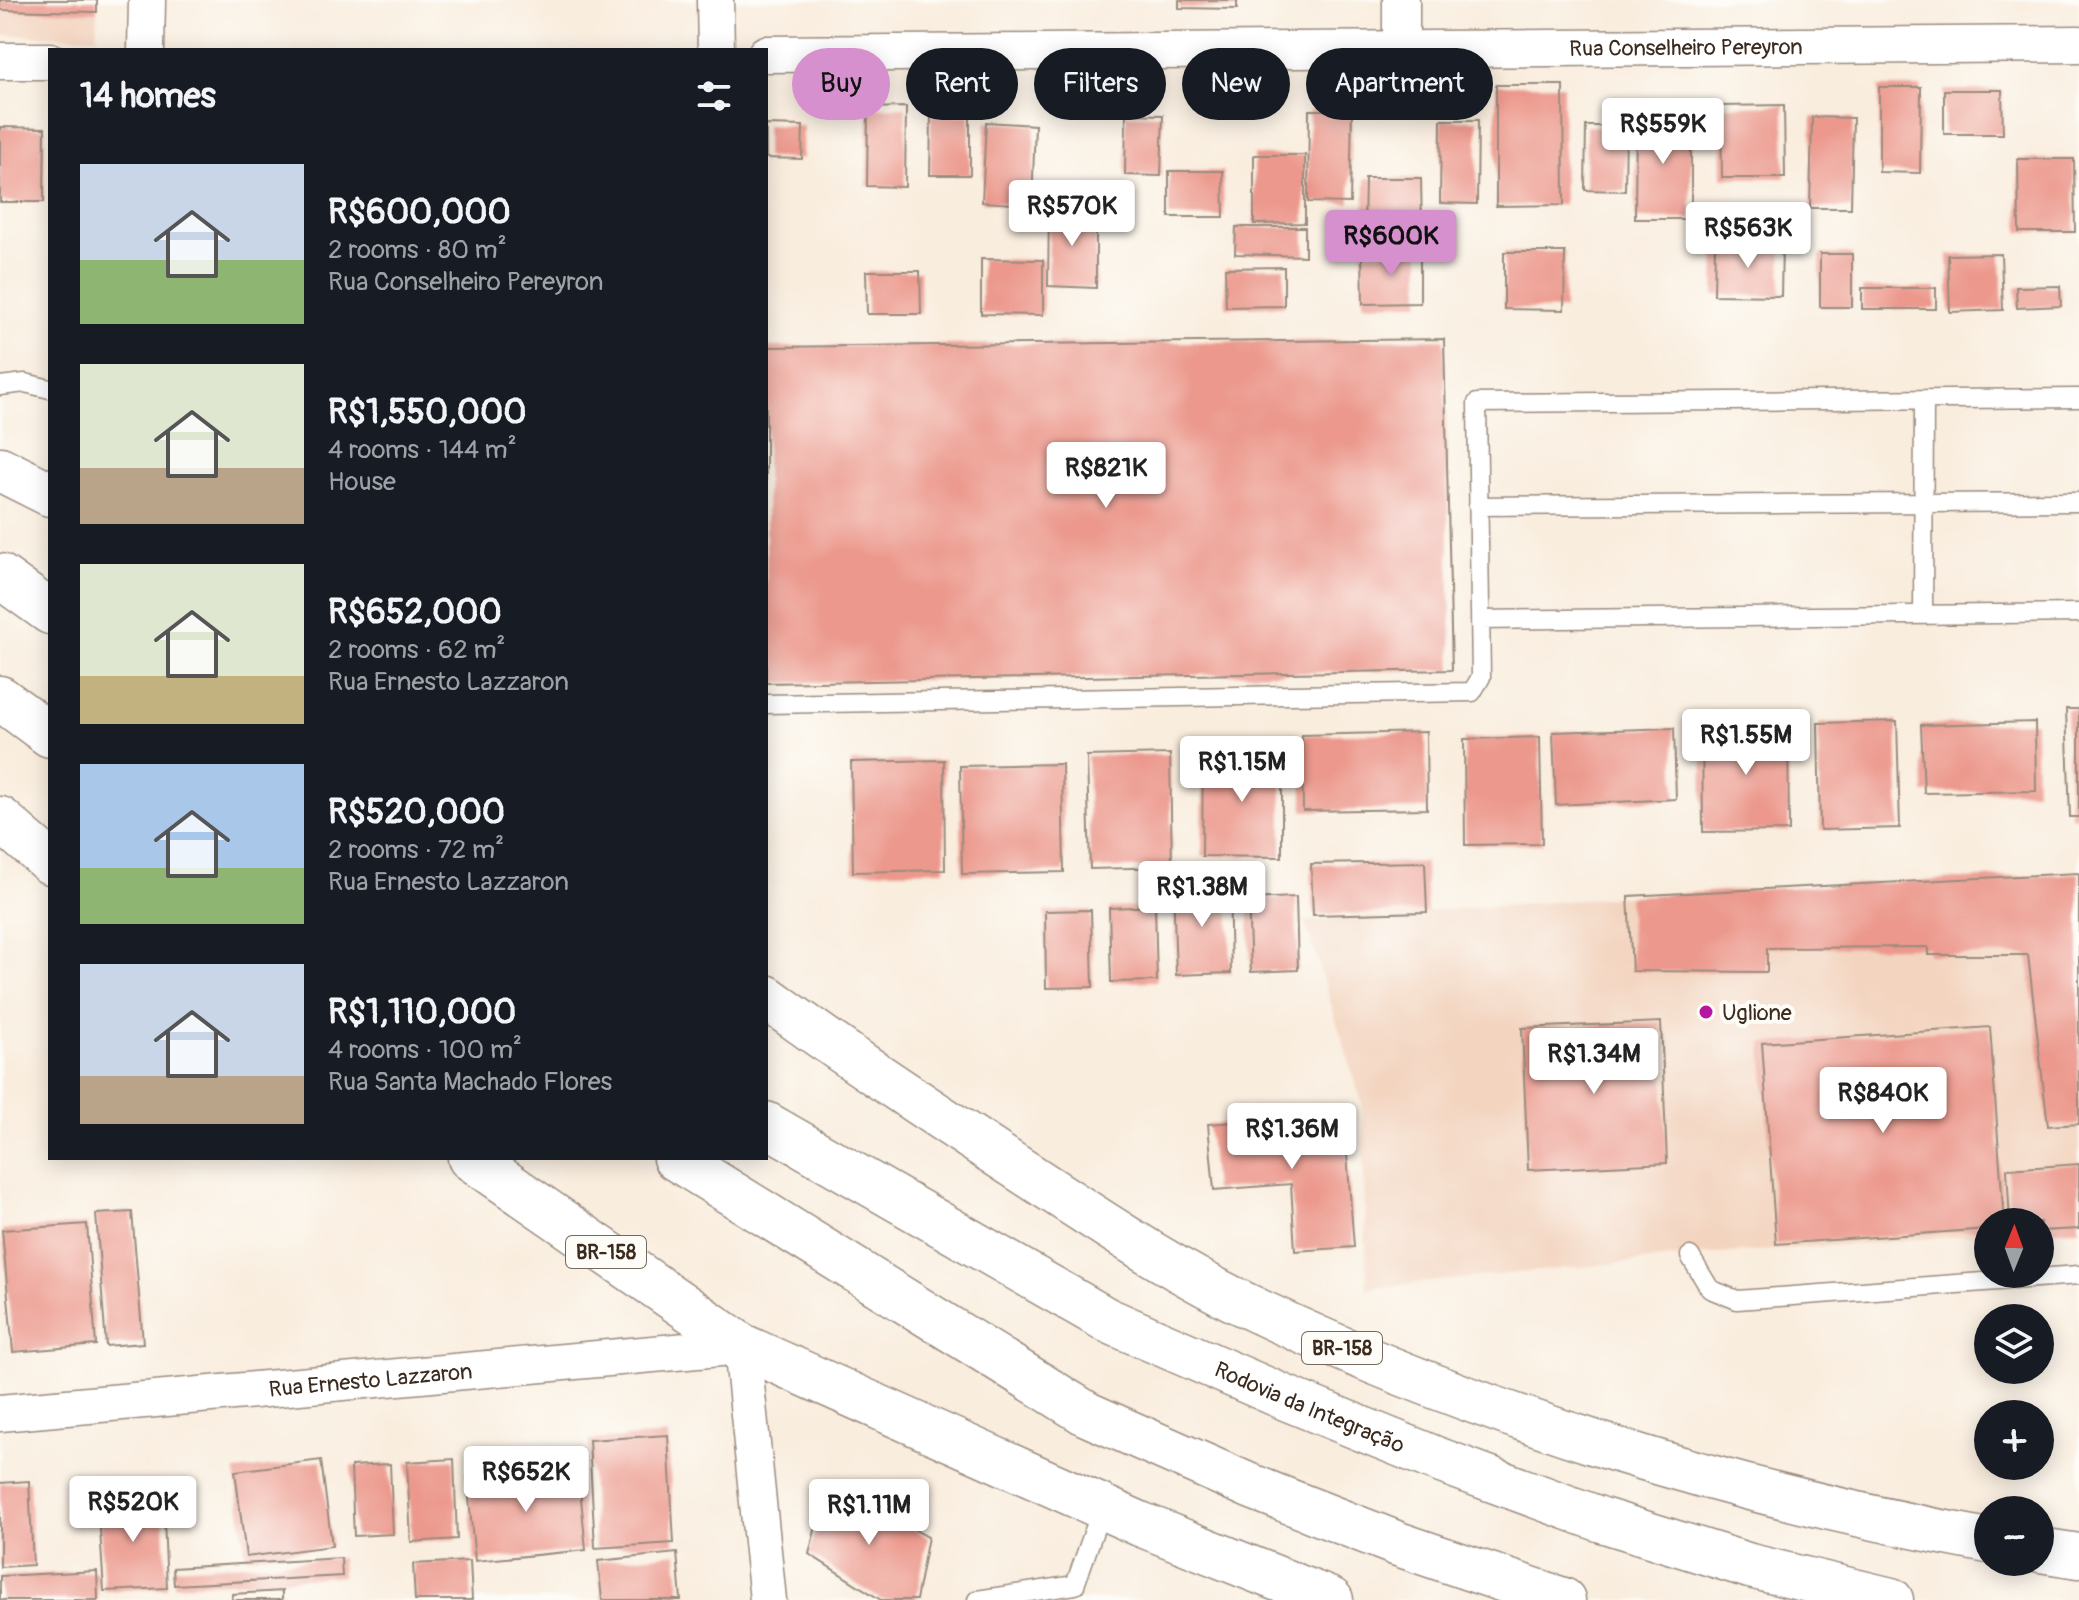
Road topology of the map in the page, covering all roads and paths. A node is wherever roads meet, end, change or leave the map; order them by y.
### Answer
1 (147, 0) edge
2 (715, 0) edge
3 (1401, 0) edge
4 (2079, 44) edge
5 (146, 48) edge
6 (716, 48) edge
7 (1401, 48) edge
8 (1493, 48) edge
9 (1306, 50) edge
10 (768, 54) edge
11 (0, 61) edge
12 (48, 61) edge
13 (0, 386) edge
14 (48, 389) edge
15 (2079, 398) edge
16 (1924, 402) junction
17 (0, 469) edge
18 (48, 493) edge
19 (2079, 502) edge
20 (1924, 503) junction
21 (1478, 506) junction
22 (0, 576) edge
23 (48, 611) edge
24 (2079, 613) edge
25 (1923, 614) junction
26 (1480, 620) junction
27 (0, 698) edge
28 (768, 704) edge
29 (48, 734) edge
30 (0, 819) edge
31 (48, 860) edge
32 (768, 998) edge
33 (768, 1125) edge
34 (473, 1160) edge
35 (678, 1160) edge
36 (1690, 1256) dead end
37 (2079, 1275) edge
38 (742, 1346) junction
39 (0, 1413) edge
40 (1102, 1508) junction
41 (1974, 1538) edge
42 (2054, 1552) edge
43 (2079, 1556) edge
44 (768, 1600) edge
45 (977, 1600) edge
46 (1331, 1600) edge
47 (1563, 1600) edge
48 (1891, 1600) edge

1 - 5 street
2 - 6 street
3 - 7 street
4 - 8 street, Rua Conselheiro Pereyron
9 - 10 street, Rua Conselheiro Pereyron
11 - 12 street
13 - 14 lane
15 - 16 lane
16 - 20 lane
16 - 21 lane
17 - 18 highway
19 - 20 lane
20 - 21 lane
20 - 25 lane
21 - 26 lane
22 - 23 highway
24 - 25 lane
25 - 26 lane
26 - 28 lane
27 - 29 highway
30 - 31 highway
32 - 41 highway, BR-158
33 - 48 highway, Rodovia da Integração
34 - 38 highway, BR-158
35 - 47 highway
36 - 37 lane
38 - 39 street, Rua Ernesto Lazzaron
38 - 40 highway, BR-158
38 - 44 street
40 - 45 lane
40 - 46 highway, BR-158
42 - 43 highway

